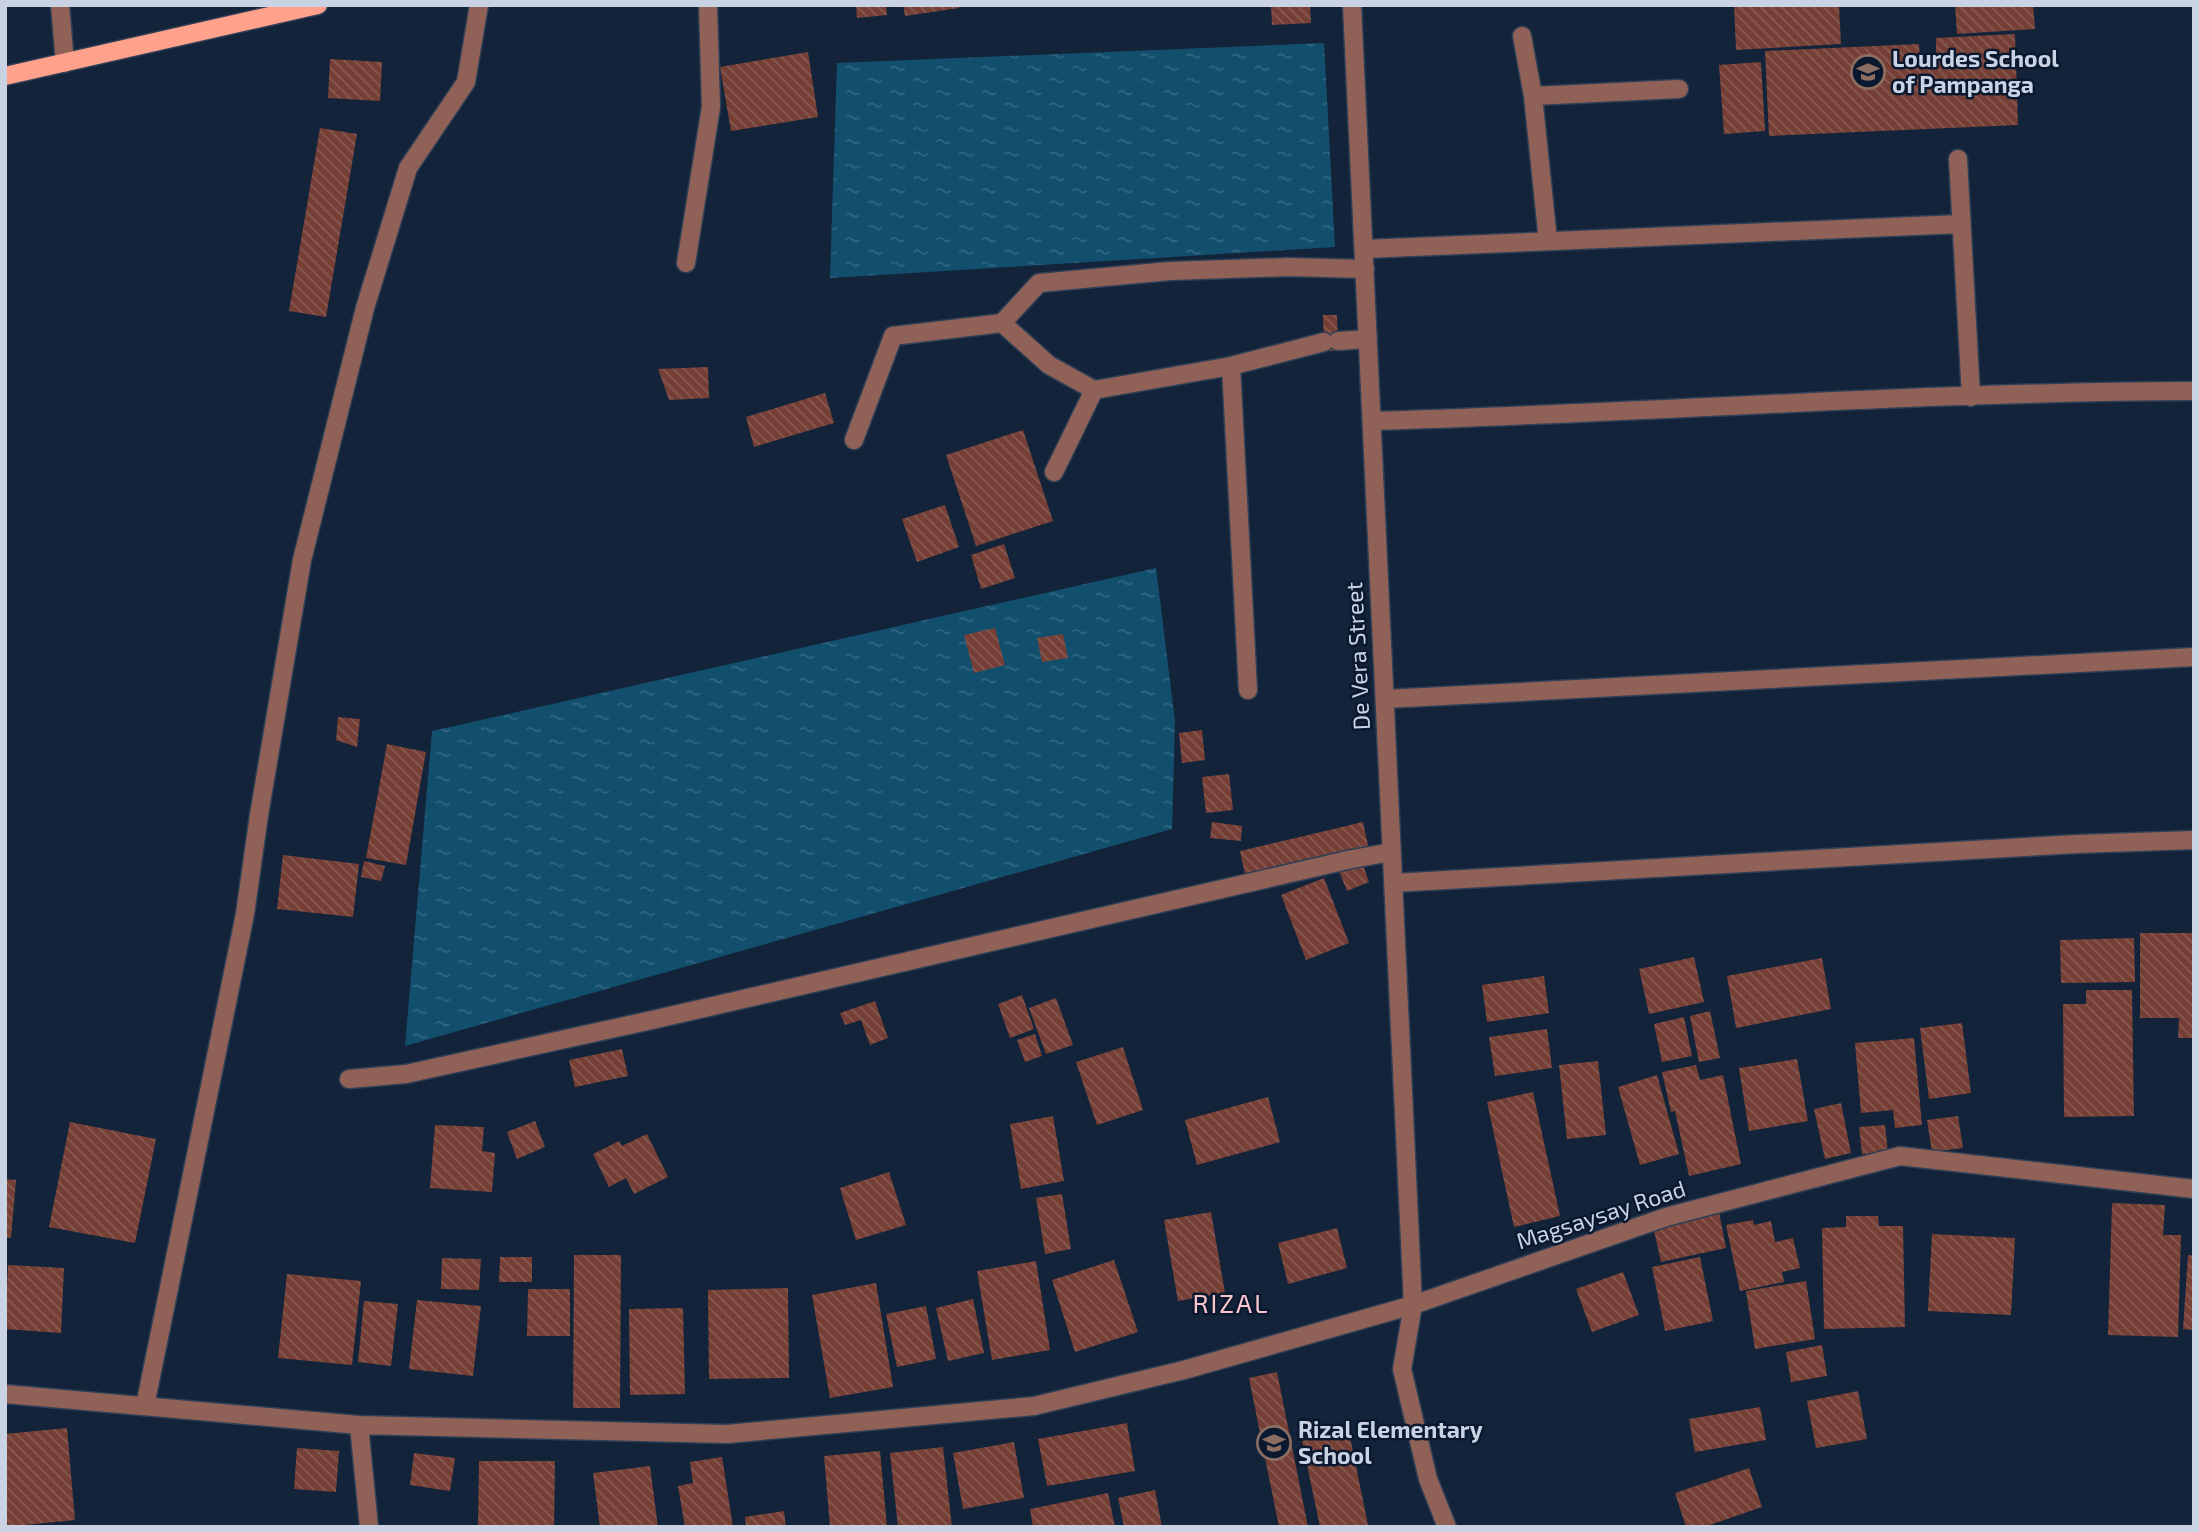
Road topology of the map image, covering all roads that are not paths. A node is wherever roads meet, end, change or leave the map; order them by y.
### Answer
1 (60, 5) edge
2 (318, 5) edge
3 (479, 5) edge
4 (708, 5) edge
5 (1352, 5) edge
6 (1522, 36) dead end
7 (65, 63) junction
8 (5, 76) edge
9 (1679, 89) dead end
10 (1533, 96) junction
11 (1958, 159) dead end
12 (1961, 224) junction
13 (1548, 241) junction
14 (1364, 249) junction
15 (685, 263) dead end
16 (1365, 269) junction
17 (1002, 323) junction
18 (1368, 339) junction
19 (1231, 366) junction
20 (1094, 390) junction
21 (2194, 391) edge
22 (1971, 397) junction
23 (1373, 421) junction
24 (854, 440) dead end
25 (1054, 472) dead end
26 (2194, 657) edge
27 (1248, 690) dead end
28 (1385, 699) junction
29 (2194, 840) edge
30 (1392, 852) junction
31 (1393, 883) junction
32 (348, 1079) dead end
33 (2194, 1189) edge
34 (1413, 1305) junction
35 (5, 1394) edge
36 (145, 1406) junction
37 (359, 1424) junction
38 (369, 1527) edge
39 (1447, 1527) edge

1 - 7 street
2 - 7 main road
3 - 36 street
4 - 15 street
5 - 14 street, De Vera Street
6 - 10 street
7 - 8 main road
9 - 10 street
10 - 13 street
11 - 12 street
12 - 13 street
12 - 22 street
13 - 14 street
14 - 16 street, De Vera Street
16 - 17 street
16 - 18 street, De Vera Street
17 - 20 street
17 - 24 street
18 - 19 street
18 - 23 street, De Vera Street
19 - 20 street
19 - 27 street
20 - 25 street
21 - 22 street
22 - 23 street
23 - 28 street, De Vera Street
26 - 28 street
28 - 30 street, De Vera Street
29 - 31 street
30 - 31 street, De Vera Street
30 - 32 street
31 - 34 street, De Vera Street
33 - 34 street, Magsaysay Road
34 - 37 street, Magsaysay Road
34 - 39 street, De Vera Street
35 - 36 street, Magsaysay Road
36 - 37 street, Magsaysay Road
37 - 38 street

